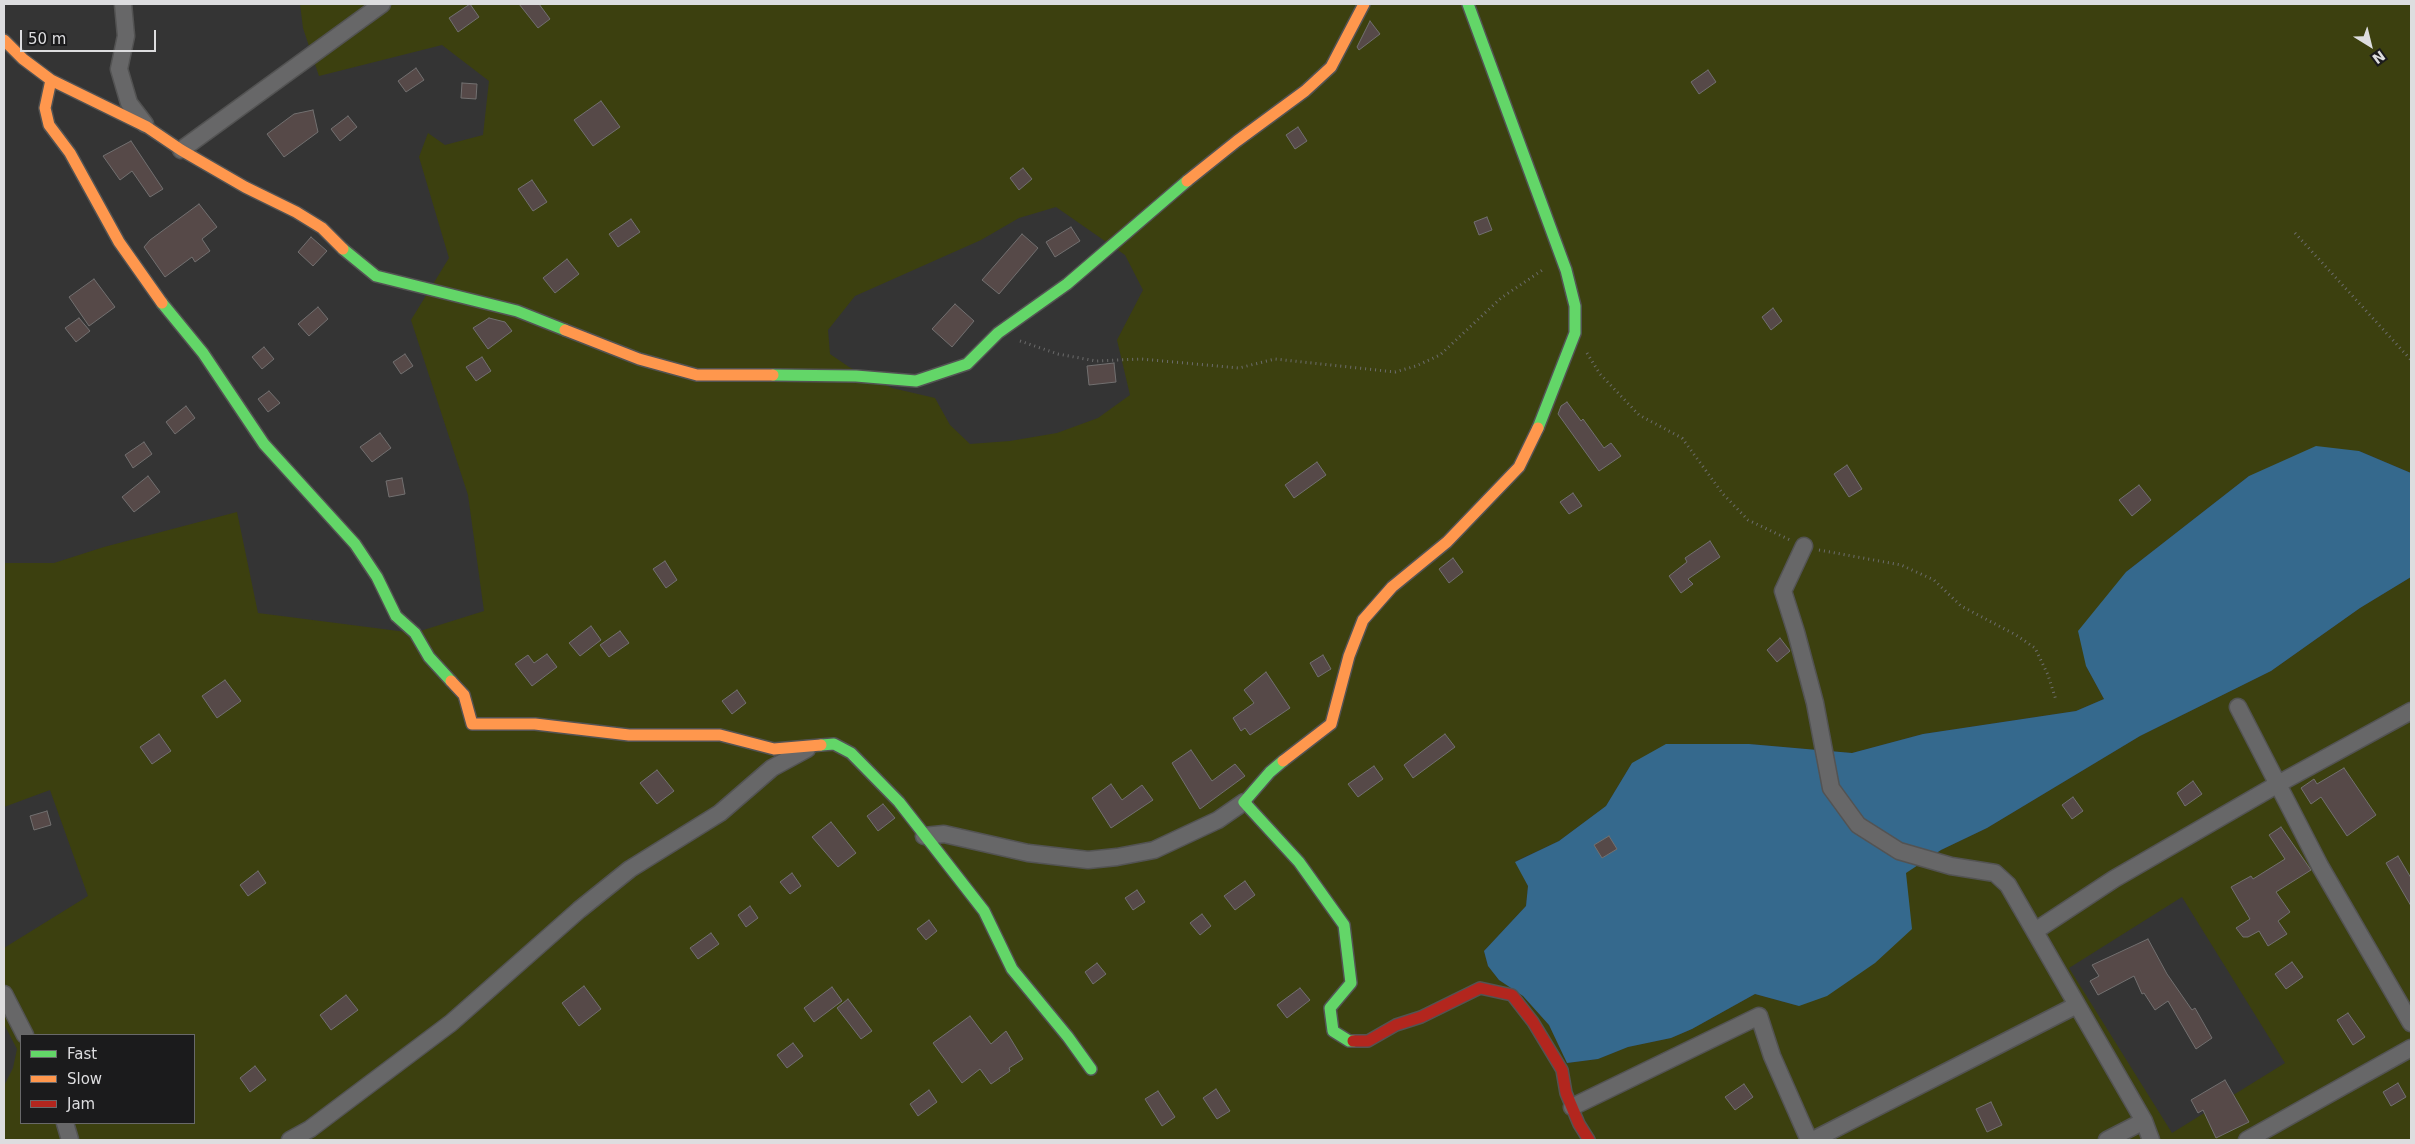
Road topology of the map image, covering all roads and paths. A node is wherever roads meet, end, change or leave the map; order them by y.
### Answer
1 (123, 4) edge
2 (382, 4) edge
3 (1364, 4) edge
4 (1468, 4) edge
5 (4, 40) edge
6 (51, 80) junction
7 (147, 127) junction
8 (180, 150) junction
9 (2295, 232) dead end
10 (1562, 259) junction
11 (998, 333) junction
12 (1576, 333) junction
13 (2411, 360) edge
14 (1804, 546) junction
15 (2056, 700) dead end
16 (2238, 707) dead end
17 (2411, 711) edge
18 (809, 748) junction
19 (2278, 784) junction
20 (1244, 802) junction
21 (924, 836) junction
22 (2035, 931) junction
23 (4, 994) edge
24 (2078, 1005) junction
25 (2411, 1023) edge
26 (24, 1034) edge
27 (2411, 1048) edge
28 (1091, 1068) dead end
29 (1572, 1107) junction
30 (2144, 1121) junction
31 (65, 1124) edge
32 (70, 1140) edge
33 (290, 1140) edge
34 (1589, 1140) edge
35 (1809, 1140) edge
36 (1813, 1140) edge
37 (2107, 1140) edge
38 (2151, 1140) edge
39 (2247, 1140) edge

1 - 7 street
2 - 8 street
3 - 11 street
4 - 10 street
5 - 6 street
6 - 7 street
6 - 18 street
7 - 8 street
8 - 11 street
9 - 13 path
10 - 11 path
10 - 12 street
12 - 14 path
12 - 20 street
14 - 15 path
14 - 22 street
16 - 19 street
17 - 19 street
18 - 21 street
18 - 33 street
19 - 22 street
19 - 25 street
20 - 21 street
20 - 29 street
21 - 28 street
22 - 24 street
23 - 26 street
24 - 30 street
24 - 36 street
27 - 39 street
29 - 34 street
29 - 35 street
30 - 37 street
30 - 38 street
31 - 32 street

